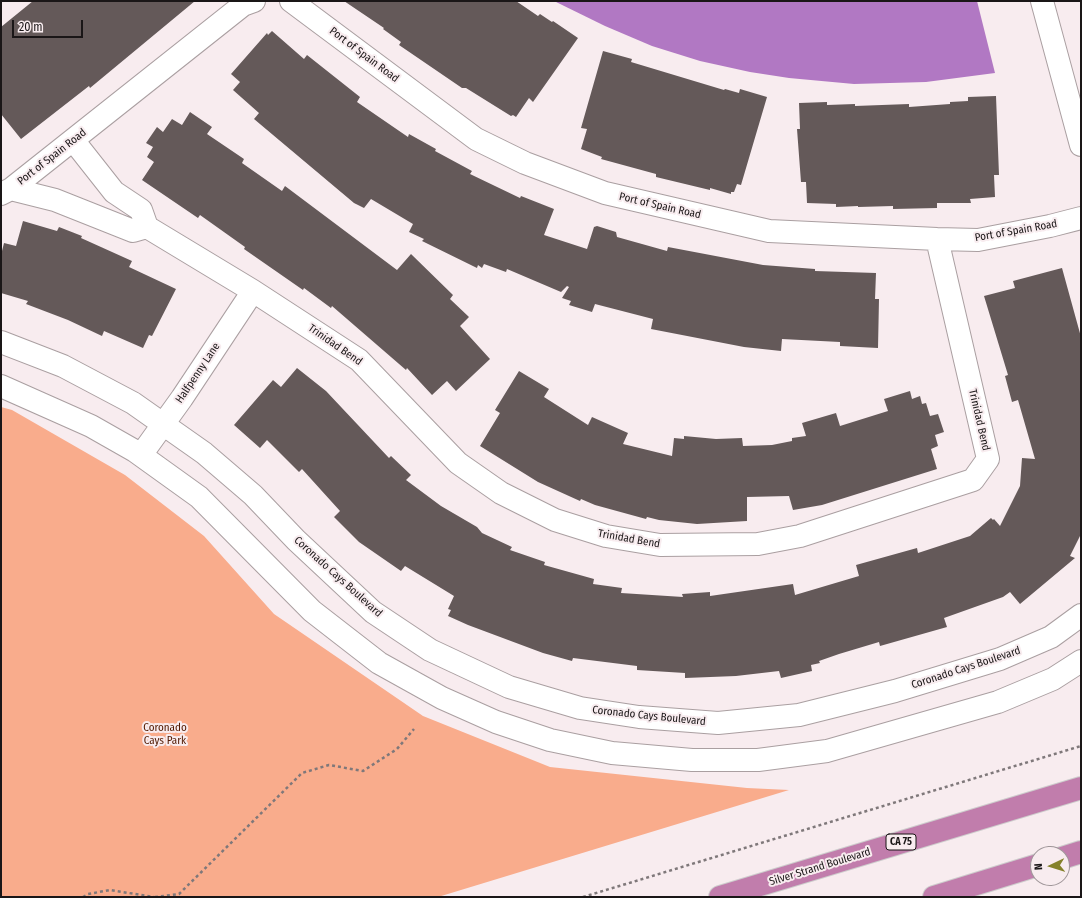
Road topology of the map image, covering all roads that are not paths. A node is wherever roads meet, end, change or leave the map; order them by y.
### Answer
1 (254, 1) edge
2 (291, 1) edge
3 (1042, 1) edge
4 (73, 140) junction
5 (1081, 145) edge
6 (6, 191) edge
7 (1081, 218) edge
8 (147, 227) junction
9 (937, 239) junction
10 (253, 291) junction
11 (1, 342) edge
12 (1, 386) edge
13 (162, 424) junction
14 (141, 455) junction
15 (1081, 615) edge
16 (1081, 661) edge
17 (1081, 788) edge
18 (1081, 852) edge
19 (1070, 855) edge
20 (1030, 867) edge
21 (720, 897) edge
22 (934, 897) edge

1 - 4 street, Port of Spain Road
2 - 9 street, Port of Spain Road
3 - 5 street
4 - 6 street, Port of Spain Road
4 - 8 street
6 - 8 street
7 - 9 street, Port of Spain Road
8 - 10 street, Trinidad Bend
9 - 10 street, Trinidad Bend
10 - 13 street, Halfpenny Lane
11 - 13 street, Coronado Cays Boulevard
12 - 14 street
13 - 14 street, Halfpenny Lane
13 - 15 street, Coronado Cays Boulevard
14 - 16 street
17 - 21 highway, Silver Strand Boulevard / CA 75
18 - 19 highway
20 - 22 highway

